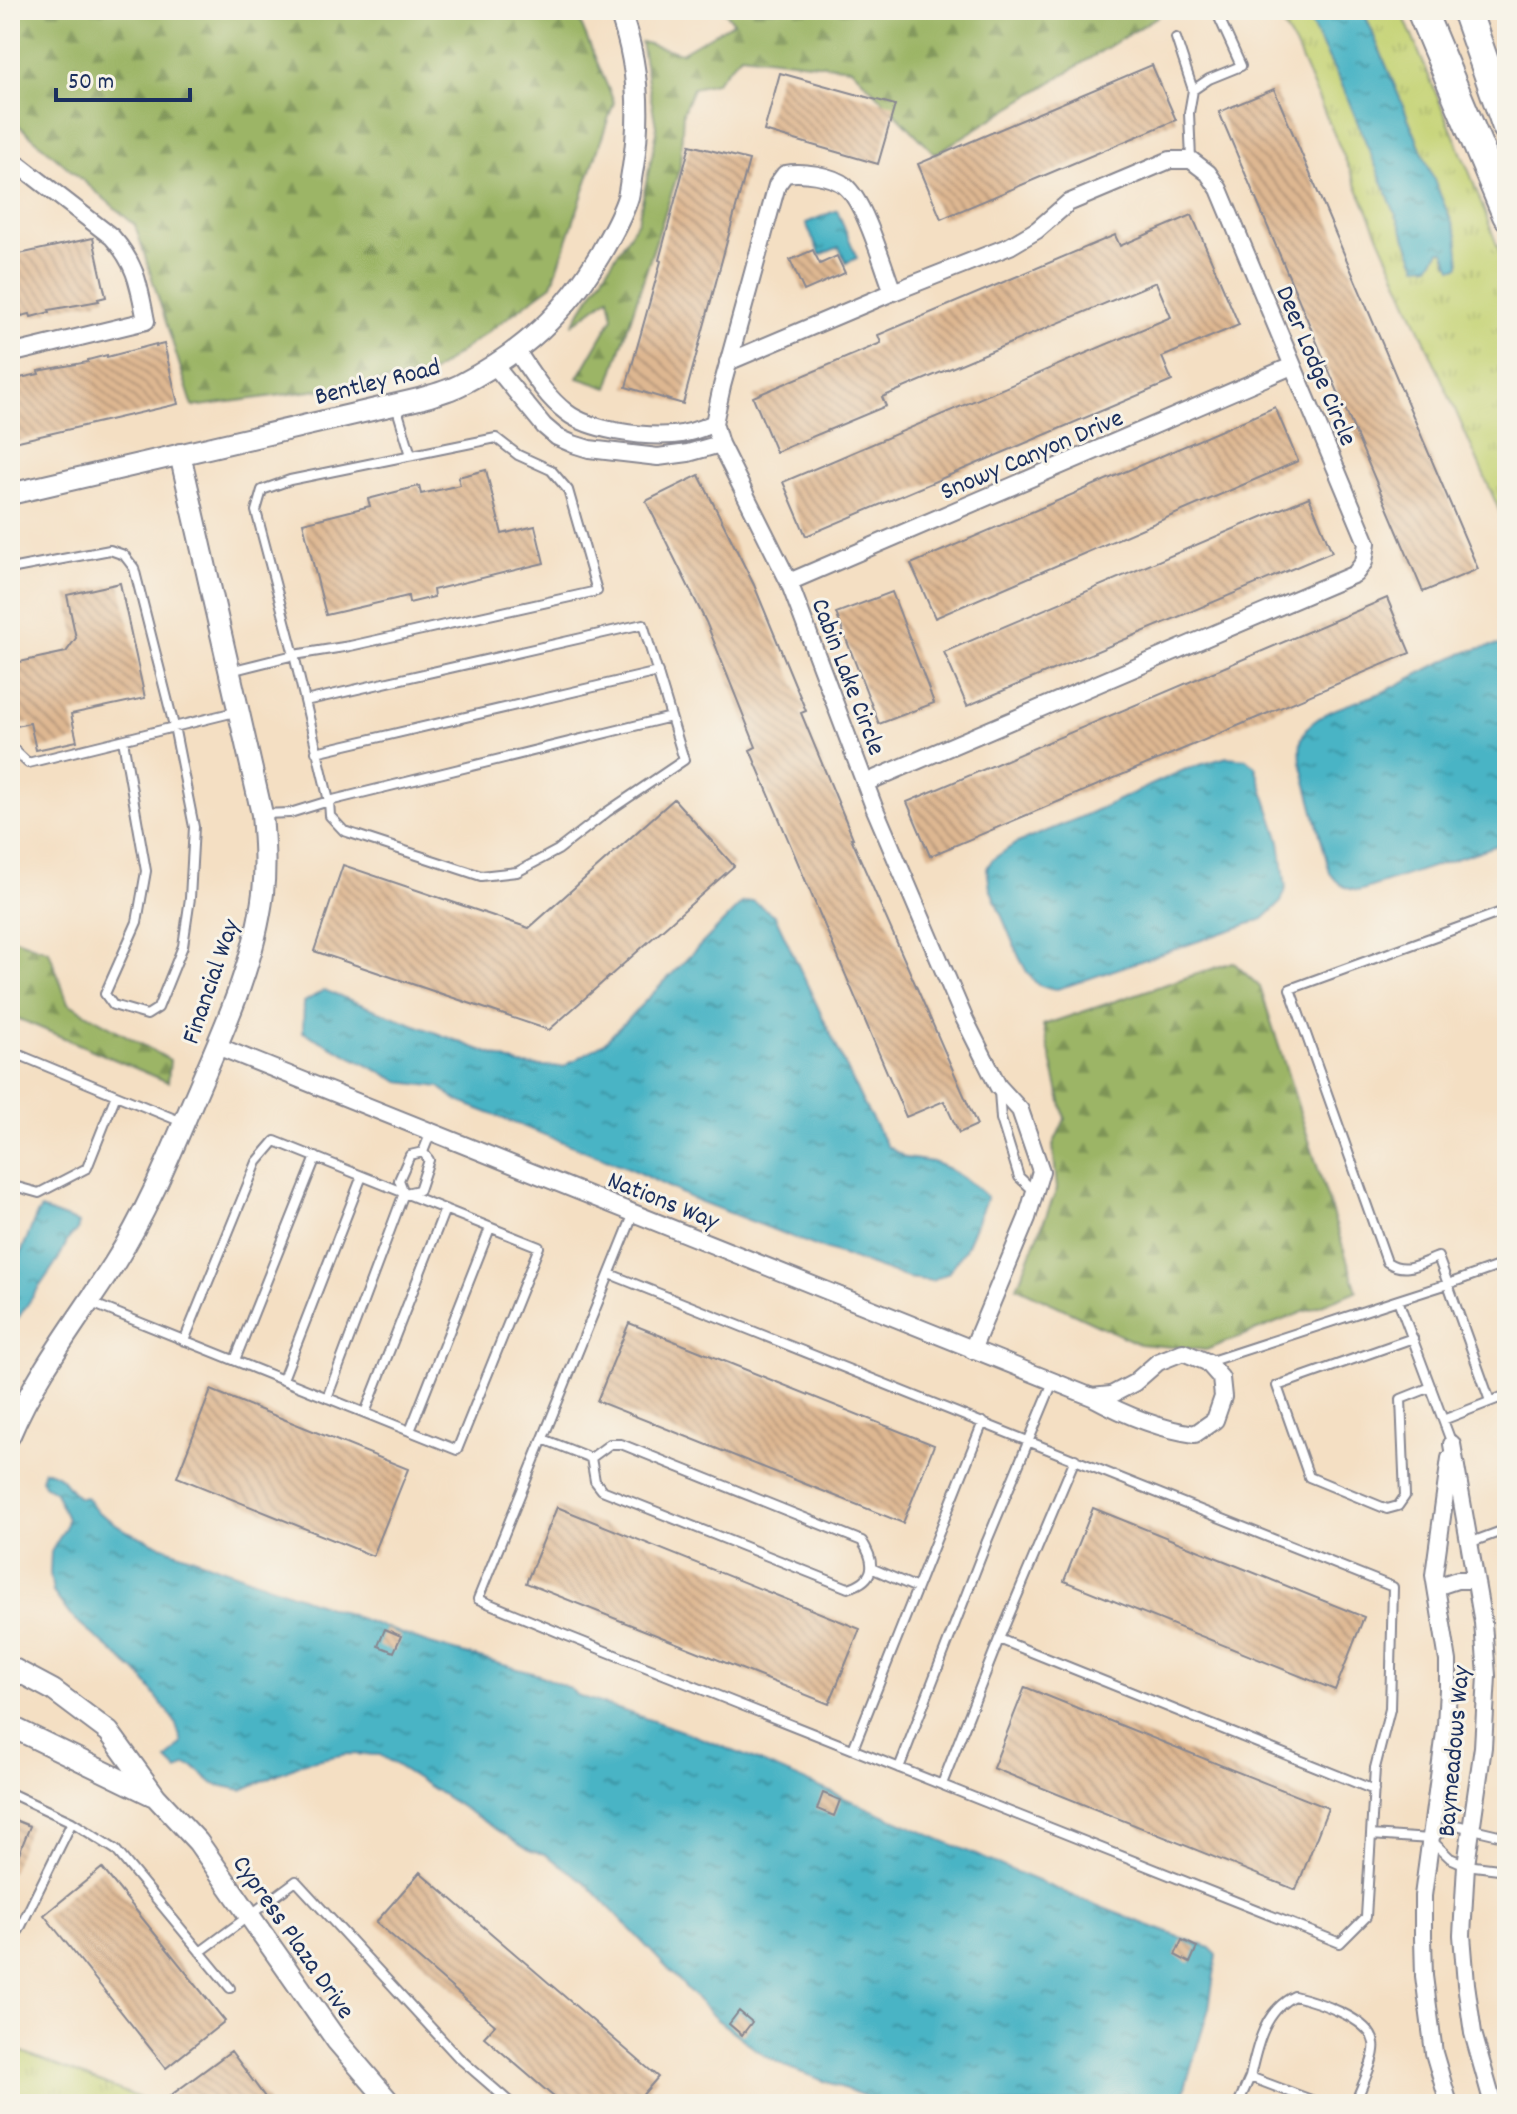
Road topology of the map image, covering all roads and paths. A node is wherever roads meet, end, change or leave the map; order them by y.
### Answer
1 (619, 10) edge
2 (1421, 10) edge
3 (1466, 10) edge
4 (1217, 13) dead end
5 (1176, 38) dead end
6 (1193, 90) junction
7 (1507, 127) edge
8 (10, 158) edge
9 (1191, 160) junction
10 (1507, 215) edge
11 (893, 292) junction
12 (516, 350) junction
13 (10, 354) edge
14 (728, 362) junction
15 (494, 365) junction
16 (1292, 366) junction
17 (396, 405) junction
18 (714, 423) junction
19 (720, 444) junction
20 (180, 454) junction
21 (411, 455) junction
22 (10, 494) edge
23 (10, 569) edge
24 (789, 582) junction
25 (294, 655) junction
26 (229, 671) junction
27 (658, 672) junction
28 (305, 701) junction
29 (240, 711) junction
30 (671, 717) junction
31 (174, 726) junction
32 (123, 740) junction
33 (10, 746) edge
34 (316, 752) junction
35 (865, 783) junction
36 (329, 801) junction
37 (262, 814) junction
38 (1507, 910) edge
39 (217, 1046) junction
40 (10, 1051) edge
41 (116, 1095) junction
42 (184, 1123) junction
43 (431, 1132) junction
44 (423, 1152) junction
45 (316, 1157) junction
46 (362, 1176) junction
47 (10, 1185) edge
48 (404, 1193) junction
49 (445, 1209) junction
50 (634, 1212) junction
51 (490, 1228) junction
52 (1507, 1263) edge
53 (610, 1274) junction
54 (1448, 1284) junction
55 (1398, 1300) junction
56 (88, 1301) junction
57 (1413, 1338) junction
58 (184, 1341) junction
59 (972, 1350) junction
60 (235, 1360) junction
61 (1207, 1362) junction
62 (283, 1379) junction
63 (1054, 1381) junction
64 (1431, 1387) junction
65 (1092, 1397) junction
66 (327, 1398) junction
67 (1506, 1398) edge
68 (1490, 1401) junction
69 (15, 1409) edge
70 (365, 1413) junction
71 (1443, 1420) junction
72 (983, 1422) junction
73 (410, 1431) junction
74 (10, 1435) edge
75 (543, 1439) junction
76 (1028, 1441) junction
77 (1452, 1444) junction
78 (591, 1458) junction
79 (1075, 1459) junction
80 (1507, 1529) edge
81 (1469, 1543) junction
82 (871, 1568) junction
83 (1475, 1580) junction
84 (1436, 1587) junction
85 (917, 1588) junction
86 (999, 1639) junction
87 (10, 1667) edge
88 (10, 1726) edge
89 (853, 1749) junction
90 (899, 1768) junction
91 (942, 1784) junction
92 (1374, 1790) junction
93 (10, 1793) edge
94 (156, 1797) junction
95 (72, 1822) junction
96 (1470, 1828) junction
97 (1371, 1835) junction
98 (1507, 1837) edge
99 (1430, 1839) junction
100 (1466, 1865) junction
101 (1507, 1870) edge
102 (250, 1916) junction
103 (10, 1926) edge
104 (200, 1952) junction
105 (230, 1988) dead end
106 (1250, 2077) junction
107 (391, 2104) edge
108 (512, 2104) edge
109 (1238, 2104) edge
110 (1322, 2104) edge
111 (1355, 2104) edge
112 (1449, 2104) edge
113 (1493, 2104) edge

1 - 12 street, Bentley Road
2 - 10 highway
3 - 7 highway
4 - 6 lane
5 - 6 lane
6 - 9 lane
8 - 13 street
9 - 11 street
9 - 16 street, Deer Lodge Circle
11 - 14 street
11 - 14 street, Cabin Lake Circle
12 - 15 street, Bentley Road
12 - 18 street
14 - 18 street, Cabin Lake Circle
15 - 17 street, Bentley Road
15 - 19 street
16 - 24 street, Snowy Canyon Drive
16 - 35 street, Deer Lodge Circle
17 - 20 street, Bentley Road
17 - 21 lane
18 - 19 street, Cabin Lake Circle
19 - 24 street, Cabin Lake Circle
20 - 22 street, Bentley Road
20 - 26 street, Financial Way
21 - 25 lane
21 - 25 lane
23 - 31 lane
24 - 35 street, Cabin Lake Circle
25 - 26 lane
25 - 28 lane
26 - 29 street, Financial Way
27 - 28 lane
27 - 30 lane
27 - 34 lane
28 - 34 lane
29 - 31 lane
29 - 37 street, Financial Way
30 - 36 lane
30 - 36 lane
31 - 32 lane
31 - 32 lane
32 - 33 lane
34 - 36 lane
35 - 59 street, Cabin Lake Circle
36 - 37 lane
37 - 39 street, Financial Way
38 - 54 lane
39 - 42 street, Financial Way
39 - 43 street, Nations Way
40 - 41 lane
41 - 42 lane
41 - 47 lane
42 - 56 street, Financial Way
43 - 44 lane
43 - 50 street, Nations Way
44 - 48 lane
44 - 48 lane
45 - 46 lane
45 - 58 lane
45 - 60 lane
46 - 48 lane
46 - 62 lane
48 - 49 lane
48 - 66 lane
49 - 51 lane
49 - 70 lane
50 - 53 lane
50 - 59 street, Nations Way
51 - 73 lane
51 - 73 lane
52 - 54 lane
53 - 72 lane
53 - 75 lane
54 - 55 lane
54 - 68 lane
55 - 57 lane
55 - 61 lane
56 - 58 lane
56 - 69 street, Financial Way
57 - 64 lane
57 - 64 lane
58 - 60 lane
59 - 63 street, Nations Way
60 - 62 lane
61 - 65 street
61 - 65 street, Nations Way
62 - 66 lane
63 - 65 street, Nations Way
63 - 76 lane
64 - 71 lane
66 - 70 lane
67 - 68 lane
68 - 71 lane
69 - 74 street, Financial Way
70 - 73 lane
71 - 77 lane
72 - 76 lane
72 - 85 lane
75 - 78 lane
75 - 89 lane
76 - 79 lane
76 - 90 lane
77 - 81 street, Baymeadows Way
77 - 84 street, Baymeadows Way
78 - 82 lane
78 - 82 lane
79 - 86 lane
79 - 92 lane
80 - 81 lane
81 - 83 street, Baymeadows Way
82 - 85 lane
83 - 84 street
83 - 96 street, Baymeadows Way
84 - 99 street, Baymeadows Way
85 - 89 lane
86 - 91 lane
86 - 92 lane
87 - 94 street, Cypress Plaza Drive
88 - 94 street, Cypress Plaza Drive
89 - 90 lane
90 - 91 lane
91 - 97 lane
92 - 97 lane
93 - 95 lane
94 - 102 street, Cypress Plaza Drive
95 - 103 lane
95 - 104 lane
96 - 98 lane
96 - 99 lane
96 - 100 street, Baymeadows Way
97 - 99 lane
99 - 100 lane
99 - 112 street, Baymeadows Way
100 - 101 lane
100 - 113 street, Baymeadows Way
102 - 104 lane
102 - 107 street, Cypress Plaza Drive
102 - 108 lane
104 - 105 lane
106 - 109 lane
106 - 110 lane
106 - 111 lane

